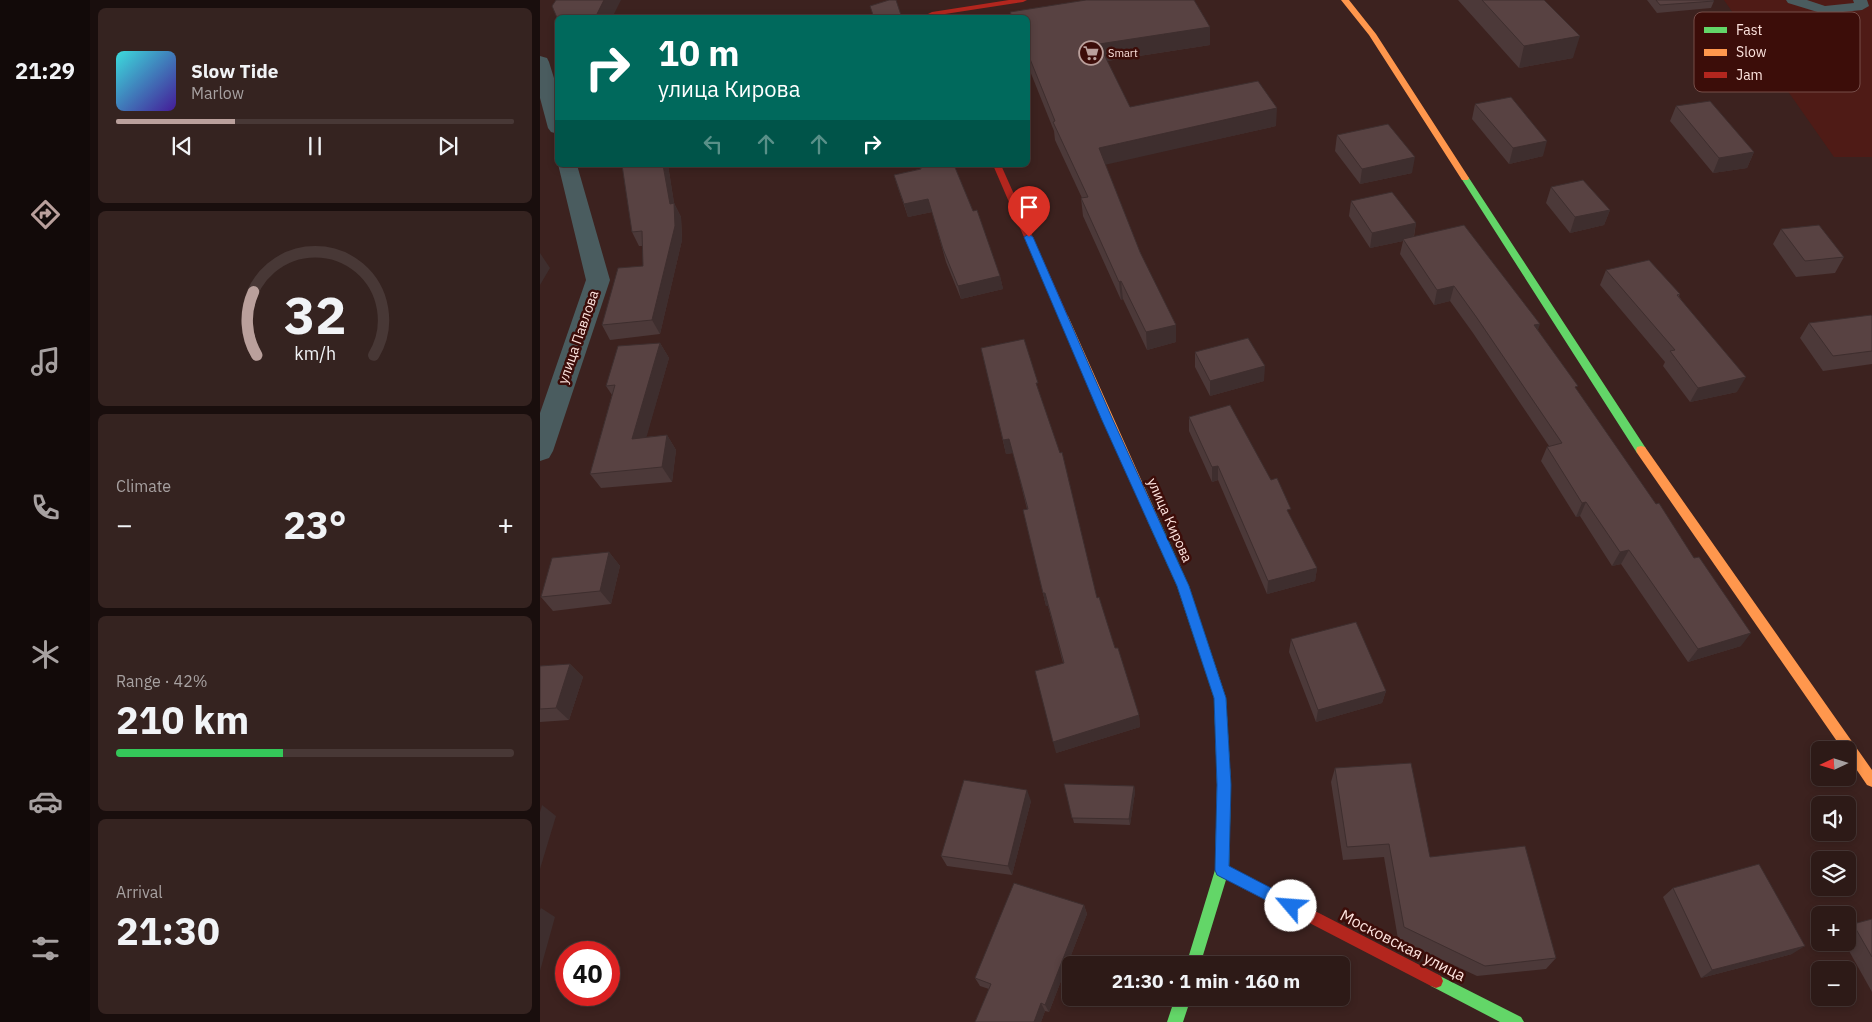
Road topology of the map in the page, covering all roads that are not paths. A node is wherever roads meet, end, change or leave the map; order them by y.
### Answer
1 (1023, 0) edge
2 (1345, 0) edge
3 (1793, 0) edge
4 (1860, 0) edge
5 (921, 5) dead end
6 (932, 15) edge
7 (939, 15) edge
8 (540, 62) edge
9 (555, 117) edge
10 (568, 167) edge
11 (998, 167) edge
12 (545, 420) edge
13 (540, 451) edge
14 (1872, 781) edge
15 (1222, 870) junction
16 (1196, 956) edge
17 (1180, 1006) edge
18 (1175, 1022) edge
19 (1516, 1022) edge

1 - 7 street
2 - 14 street
3 - 4 lane
5 - 6 street
8 - 9 street
10 - 12 street, улица Павлова
11 - 15 street, улица Кирова
12 - 13 street, улица Павлова
15 - 16 street, улица Кирова
15 - 19 street, Московская улица
17 - 18 street

